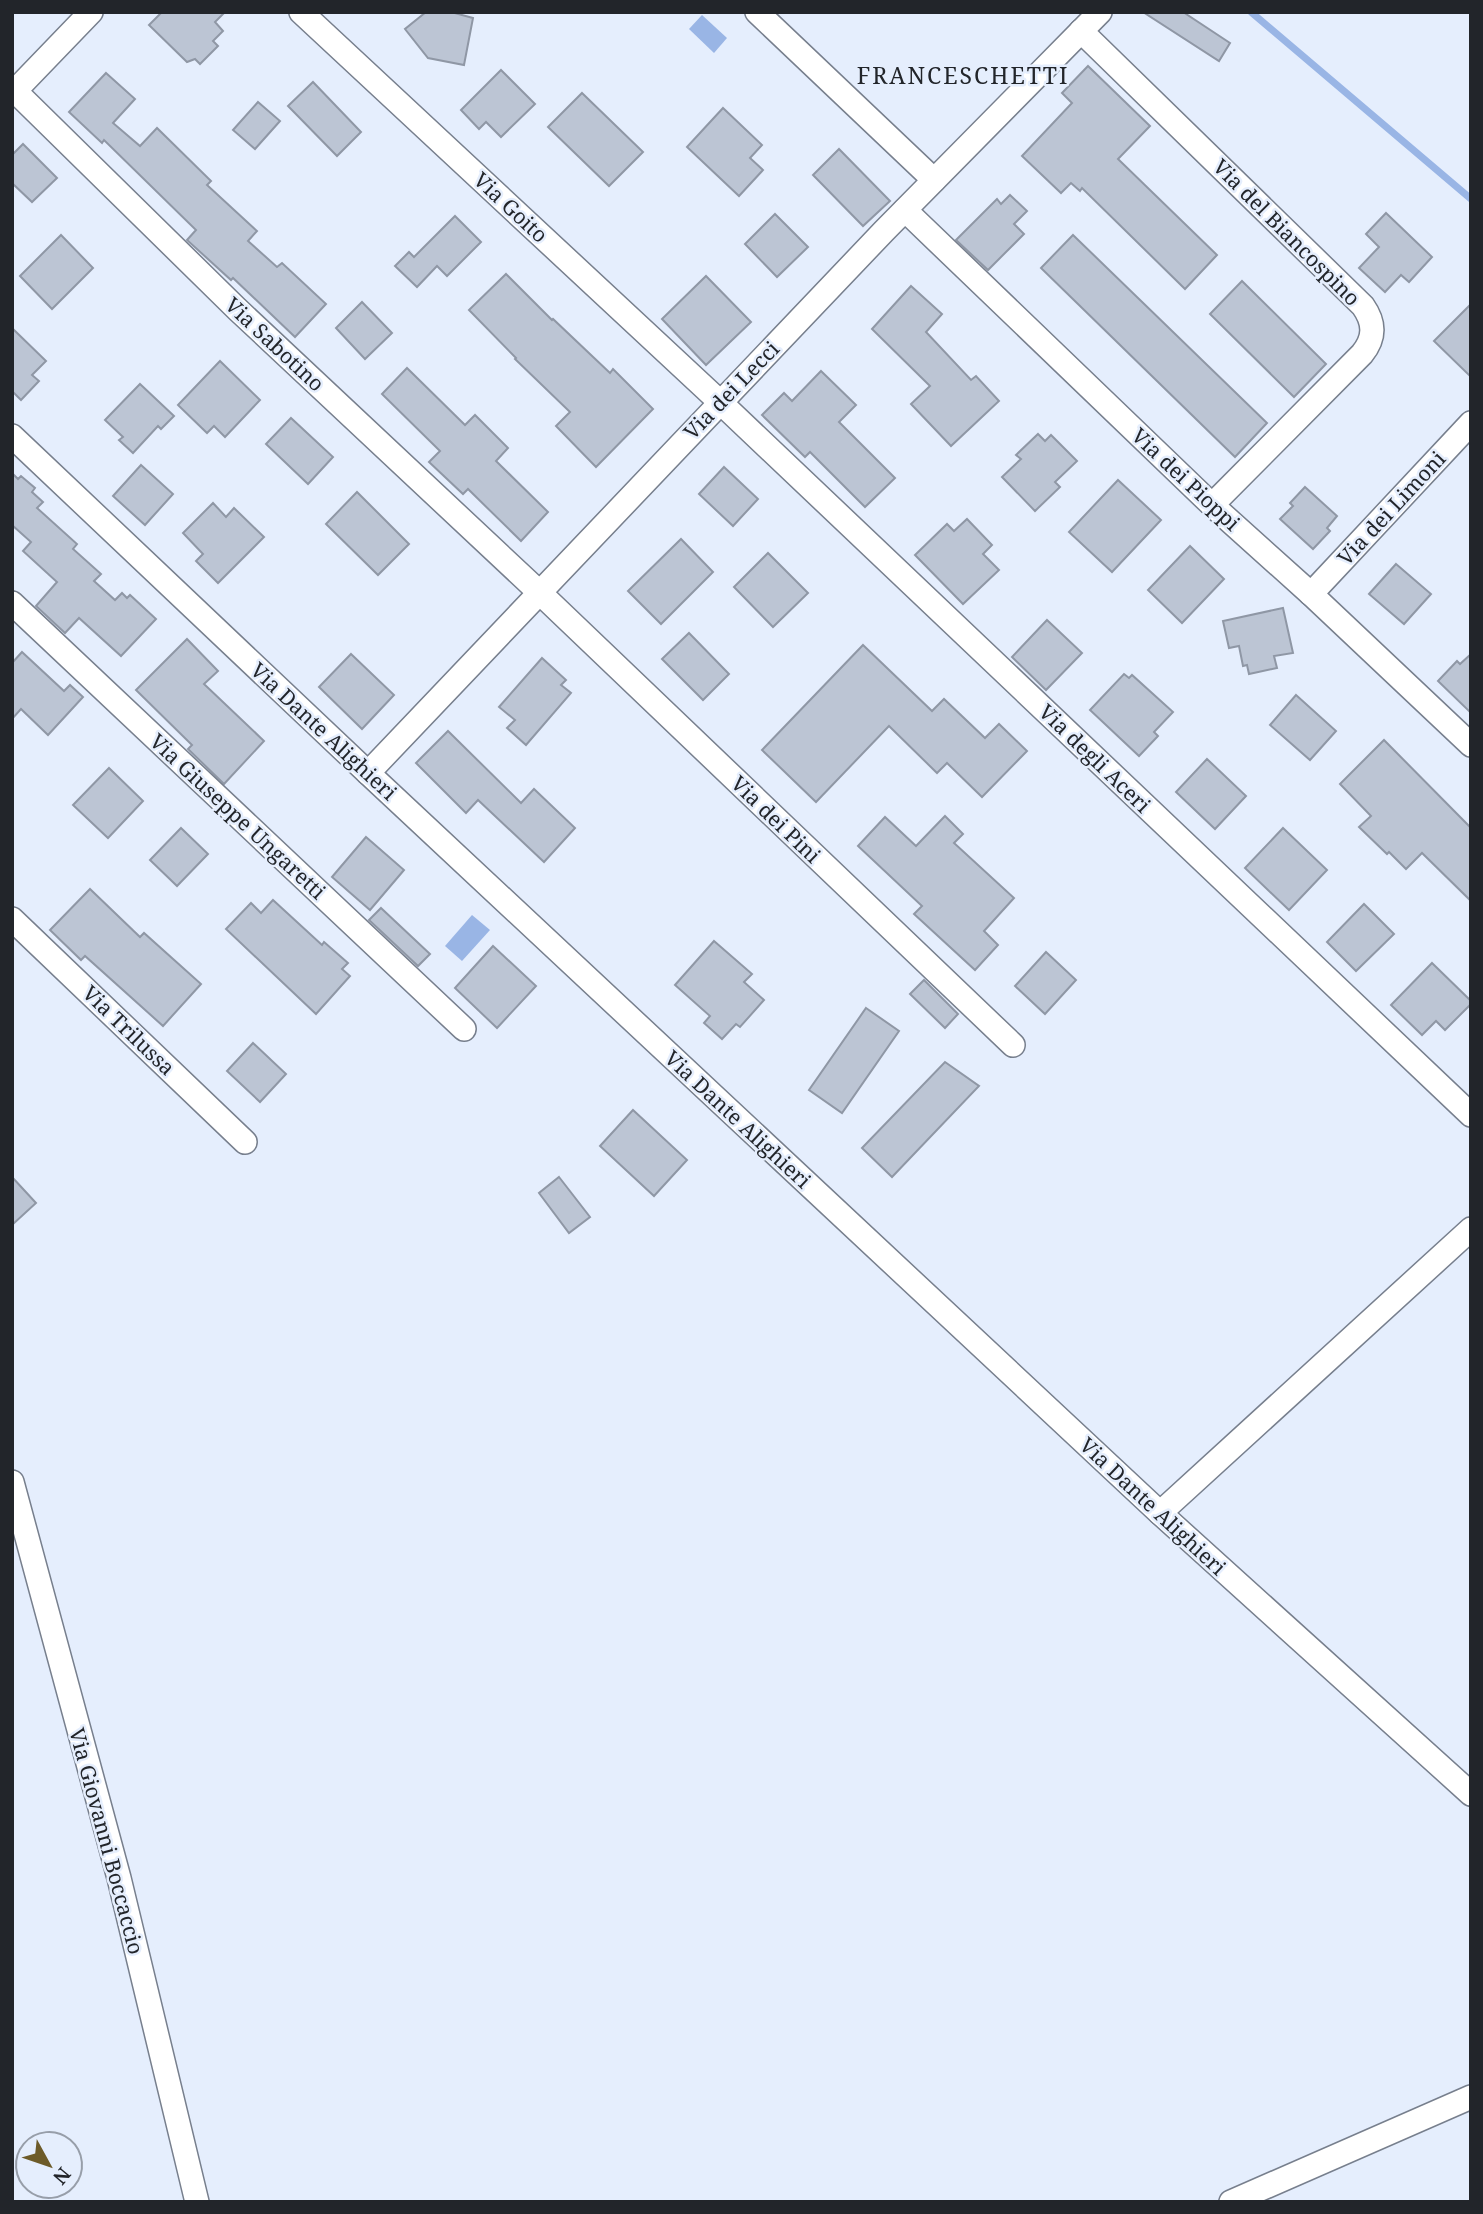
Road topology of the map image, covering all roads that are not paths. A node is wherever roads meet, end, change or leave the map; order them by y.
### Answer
1 (91, 12) edge
2 (301, 12) edge
3 (757, 12) edge
4 (1100, 12) edge
5 (1081, 31) junction
6 (14, 92) edge
7 (934, 180) junction
8 (905, 210) junction
9 (720, 402) junction
10 (1471, 423) edge
11 (12, 436) edge
12 (1212, 505) junction
13 (539, 592) junction
14 (1311, 594) junction
15 (12, 603) edge
16 (1471, 745) edge
17 (368, 773) junction
18 (12, 919) edge
19 (464, 1029) dead end
20 (1013, 1045) dead end
21 (1471, 1115) edge
22 (245, 1142) dead end
23 (1471, 1229) edge
24 (12, 1482) edge
25 (1160, 1513) junction
26 (1471, 1794) edge
27 (1471, 2096) edge
28 (197, 2202) edge
29 (1231, 2202) edge

1 - 6 street
2 - 9 street, Via Goito
3 - 7 street
4 - 5 street, Via dei Lecci
5 - 7 street, Via dei Lecci
5 - 12 street, Via del Biancospino
6 - 13 street, Via Sabotino
7 - 8 street, Via dei Lecci
8 - 9 street, Via dei Lecci
8 - 12 street, Via dei Pioppi
9 - 13 street, Via dei Lecci
9 - 21 street, Via degli Aceri
10 - 14 street, Via dei Limoni
11 - 17 street, Via Dante Alighieri
12 - 14 street, Via dei Pioppi
13 - 17 street, Via dei Lecci
13 - 20 street, Via dei Pini
14 - 16 street, Via dei Pioppi
15 - 19 street, Via Giuseppe Ungaretti
17 - 25 street, Via Dante Alighieri
18 - 22 street, Via Trilussa
23 - 25 street
24 - 28 street, Via Giovanni Boccaccio
25 - 26 street, Via Dante Alighieri
27 - 29 street

